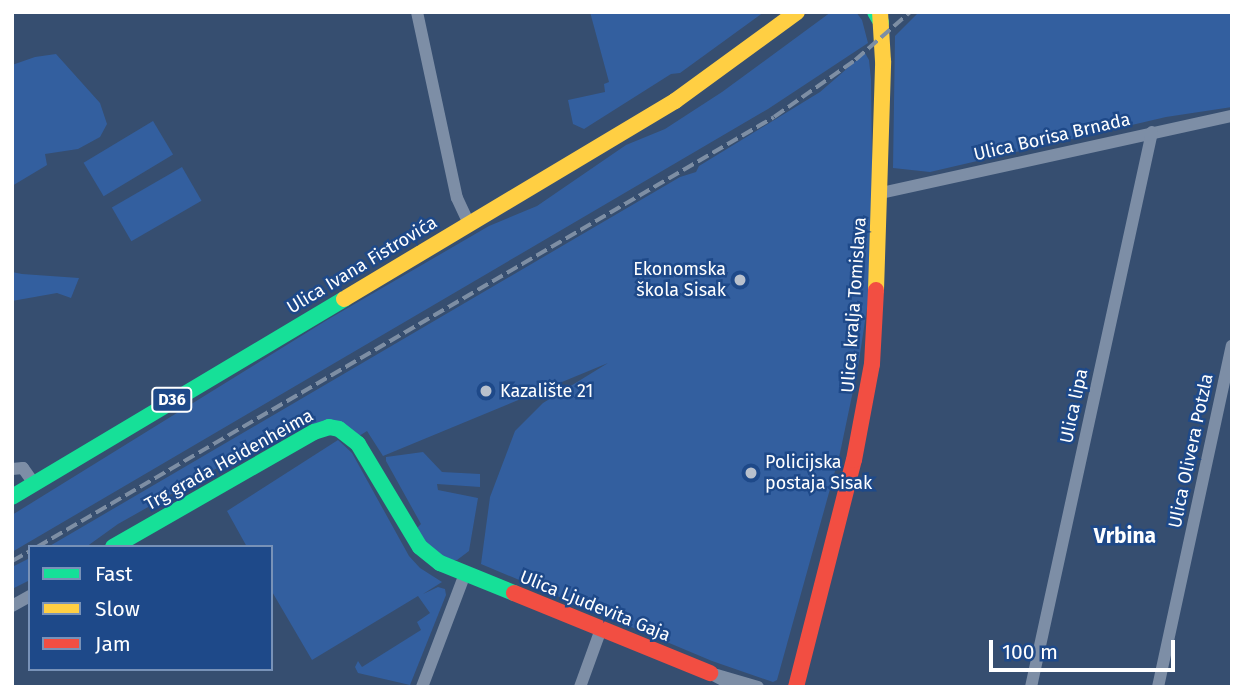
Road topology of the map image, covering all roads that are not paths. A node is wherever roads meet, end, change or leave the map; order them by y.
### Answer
1 (417, 12) edge
2 (787, 12) edge
3 (797, 12) edge
4 (879, 15) edge
5 (766, 37) junction
6 (1232, 116) edge
7 (1152, 132) junction
8 (881, 193) junction
9 (469, 224) junction
10 (1232, 346) edge
11 (18, 469) edge
12 (34, 484) junction
13 (12, 497) edge
14 (116, 545) edge
15 (465, 574) junction
16 (28, 597) edge
17 (12, 606) edge
18 (601, 629) junction
19 (710, 673) junction
20 (795, 683) edge
21 (422, 687) edge
22 (580, 687) edge
23 (736, 687) edge
24 (758, 687) edge
25 (1031, 687) edge
26 (1158, 687) edge

1 - 9 street
2 - 5 street, D36
3 - 5 street, D36
4 - 8 street, Ulica kralja Tomislava
5 - 9 street, Ulica Ivana Fistrovića / D36
6 - 7 street, Ulica Borisa Brnada
7 - 8 street, Ulica Borisa Brnada
7 - 25 street, Ulica lipa
8 - 20 street, Ulica kralja Tomislava
9 - 12 street, Ulica Ivana Fistrovića / D36
10 - 26 street, Ulica Olivera Potzla
11 - 12 street
12 - 13 street, Ulica Ivana Fistrovića / D36
14 - 15 street, Trg grada Heidenheima
15 - 18 street, Ulica Ljudevita Gaja
15 - 21 street
16 - 17 street
18 - 19 street, Ulica Ljudevita Gaja
18 - 22 street
19 - 23 street, Ulica Ljudevita Gaja
19 - 24 street, Ulica Ljudevita Gaja

